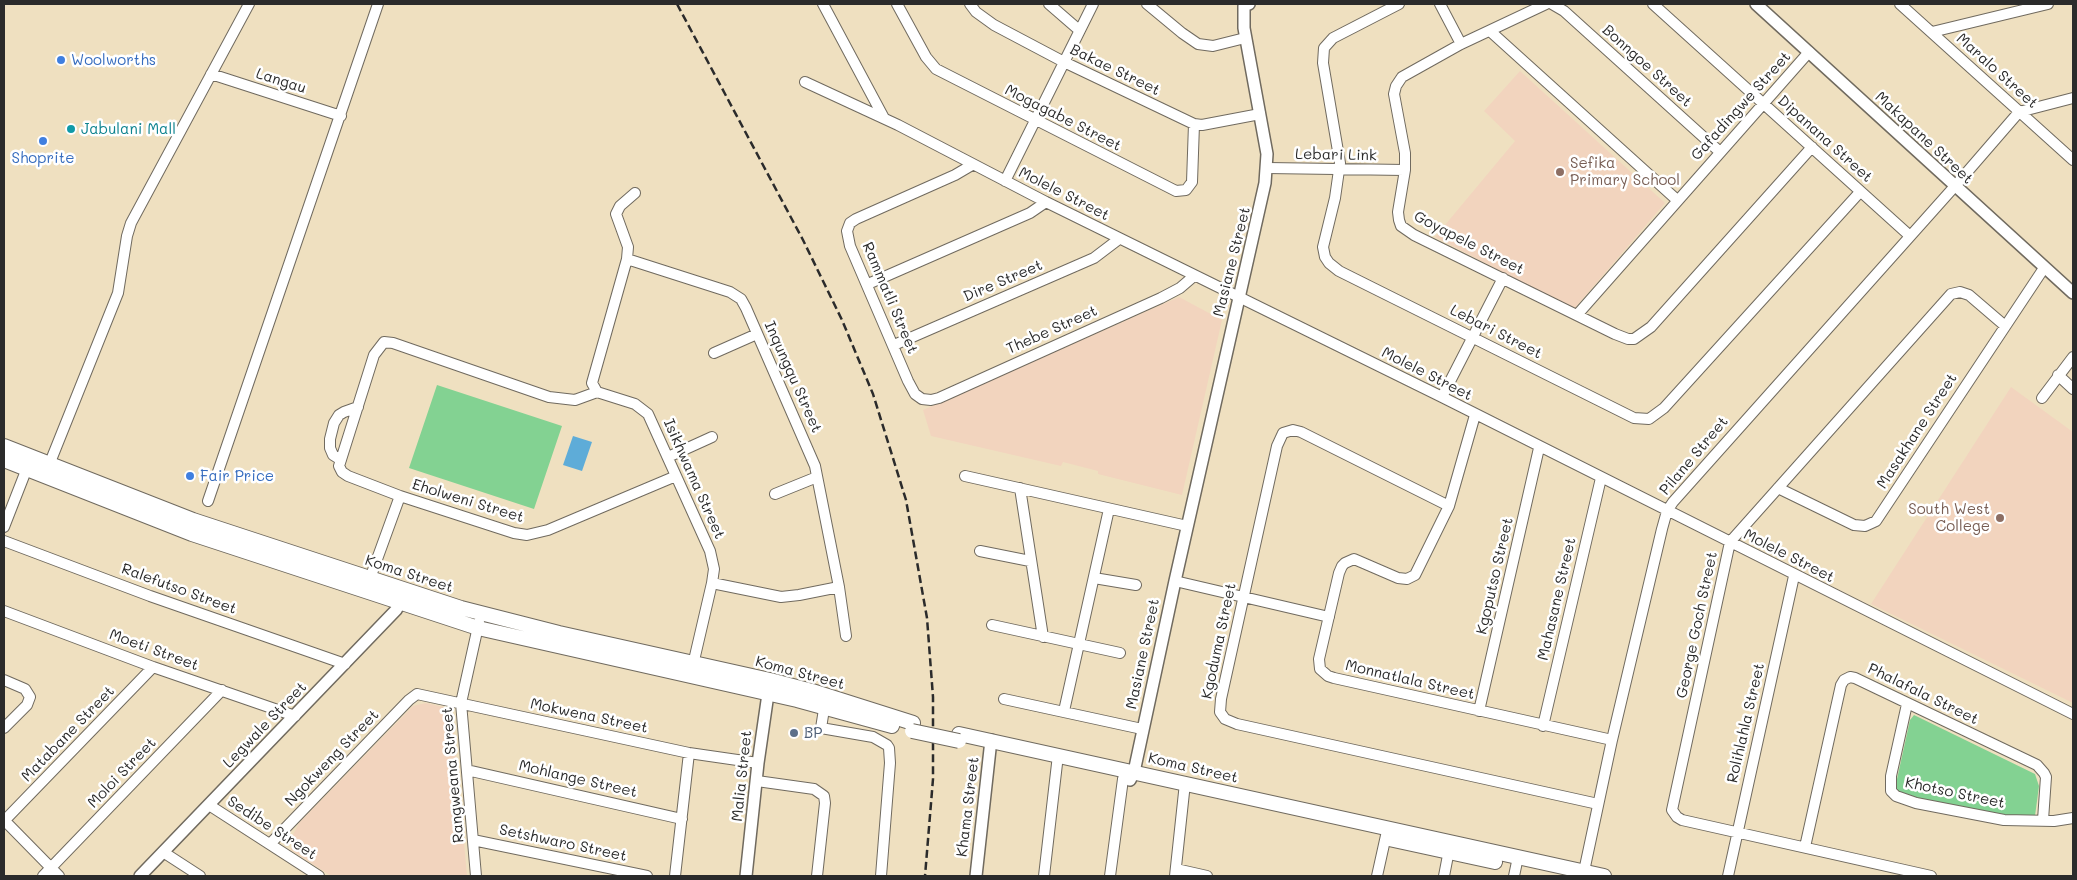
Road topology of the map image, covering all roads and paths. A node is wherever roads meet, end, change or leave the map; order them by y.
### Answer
1 (249, 4) edge
2 (378, 4) edge
3 (823, 4) edge
4 (897, 4) edge
5 (970, 4) edge
6 (1049, 4) edge
7 (1093, 4) edge
8 (1148, 4) edge
9 (1399, 4) edge
10 (1440, 4) edge
11 (1546, 4) edge
12 (1552, 4) edge
13 (1652, 4) edge
14 (1756, 4) edge
15 (1900, 4) edge
16 (2048, 4) edge
17 (1245, 5) edge
18 (1079, 30) junction
19 (1490, 31) junction
20 (1932, 32) junction
21 (1245, 38) junction
22 (1461, 44) junction
23 (1809, 52) junction
24 (1064, 62) junction
25 (211, 74) junction
26 (805, 82) dead end
27 (2073, 98) edge
28 (1764, 104) junction
29 (2019, 112) junction
30 (1260, 114) junction
31 (341, 116) junction
32 (884, 118) junction
33 (1036, 121) junction
34 (1194, 124) junction
35 (1812, 147) junction
36 (1720, 152) junction
37 (2073, 160) edge
38 (972, 165) junction
39 (1268, 168) junction
40 (1340, 170) junction
41 (1405, 170) junction
42 (1005, 181) junction
43 (1955, 186) junction
44 (1860, 192) junction
45 (636, 193) dead end
46 (1677, 200) junction
47 (1046, 202) junction
48 (1910, 236) junction
49 (1119, 239) junction
50 (628, 259) junction
51 (2044, 268) junction
52 (1194, 276) junction
53 (1503, 278) junction
54 (868, 284) junction
55 (2073, 293) edge
56 (1240, 298) junction
57 (1577, 314) junction
58 (2004, 325) junction
59 (757, 334) junction
60 (1473, 337) junction
61 (894, 345) junction
62 (714, 353) dead end
63 (2073, 357) edge
64 (2058, 375) junction
65 (2073, 389) edge
66 (596, 392) junction
67 (918, 397) joint
68 (1442, 397) junction
69 (2042, 398) dead end
70 (358, 407) junction
71 (1476, 415) junction
72 (712, 437) dead end
73 (4, 446) edge
74 (1540, 448) junction
75 (668, 457) junction
76 (4, 460) edge
77 (341, 460) junction
78 (30, 463) junction
79 (47, 470) junction
80 (676, 476) junction
81 (965, 476) dead end
82 (818, 477) junction
83 (1601, 478) junction
84 (1020, 488) junction
85 (1778, 488) junction
86 (775, 494) dead end
87 (400, 496) junction
88 (208, 501) dead end
89 (1449, 506) junction
90 (1109, 509) junction
91 (1668, 511) junction
92 (1187, 526) junction
93 (4, 528) edge
94 (4, 541) edge
95 (1730, 542) junction
96 (980, 551) dead end
97 (1030, 561) junction
98 (1794, 576) junction
99 (370, 578) junction
100 (1094, 578) junction
101 (1175, 581) junction
102 (712, 583) junction
103 (1136, 585) dead end
104 (839, 587) junction
105 (406, 590) junction
106 (365, 592) junction
107 (1243, 598) junction
108 (401, 604) junction
109 (4, 612) edge
110 (481, 614) junction
111 (1329, 618) junction
112 (992, 625) dead end
113 (478, 628) junction
114 (846, 636) dead end
115 (1043, 637) junction
116 (1080, 645) junction
117 (1120, 653) dead end
118 (693, 663) junction
119 (345, 664) junction
120 (153, 667) junction
121 (690, 677) junction
122 (4, 680) edge
123 (769, 687) junction
124 (222, 690) junction
125 (416, 694) joint
126 (1004, 699) dead end
127 (825, 702) junction
128 (461, 703) junction
129 (1908, 704) junction
130 (1064, 711) junction
131 (1479, 711) junction
132 (2073, 714) edge
133 (295, 716) junction
134 (1543, 726) junction
135 (4, 728) edge
136 (1142, 729) junction
137 (1612, 740) junction
138 (990, 744) junction
139 (689, 753) junction
140 (1058, 760) junction
141 (758, 762) junction
142 (467, 770) junction
143 (1128, 775) junction
144 (757, 781) junction
145 (1184, 788) junction
146 (1598, 804) junction
147 (209, 805) junction
148 (682, 818) junction
149 (2073, 818) edge
150 (2043, 820) junction
151 (4, 821) edge
152 (1737, 832) junction
153 (1386, 833) junction
154 (473, 840) junction
155 (270, 844) junction
156 (1450, 847) junction
157 (1805, 847) junction
158 (163, 852) junction
159 (1516, 867) edge
160 (51, 868) junction
161 (1176, 873) edge
162 (1583, 874) edge
163 (43, 876) edge
164 (60, 876) edge
165 (140, 876) edge
166 (200, 876) edge
167 (319, 876) edge
168 (476, 876) edge
169 (647, 876) edge
170 (675, 876) edge
171 (746, 876) edge
172 (817, 876) edge
173 (881, 876) edge
174 (976, 876) edge
175 (1044, 876) edge
176 (1110, 876) edge
177 (1208, 876) edge
178 (1377, 876) edge
179 (1444, 876) edge
180 (1559, 876) edge
181 (1604, 876) edge
182 (1728, 876) edge
183 (1931, 876) edge

1 - 25 street
2 - 31 street
3 - 32 street
4 - 33 street, Mogagabe Street
5 - 24 street, Bakae Street
6 - 18 street
7 - 18 street
8 - 21 street
9 - 40 street, Lebari Street
10 - 22 street
11 - 19 street
12 - 36 street, Bonngoe Street
13 - 28 street, Dipanana Street
14 - 23 street, Makapane Street
15 - 20 street, Maralo Street
16 - 20 street
17 - 21 street, Masiane Street
18 - 24 street
19 - 22 street, Goyapele Street
19 - 46 street
20 - 29 street, Maralo Street
21 - 30 street, Masiane Street
22 - 41 street, Goyapele Street
23 - 28 street, Gafadingwe Street
23 - 43 street, Makapane Street
24 - 33 street
24 - 34 street, Bakae Street
25 - 31 street, Langau
25 - 79 street
26 - 32 street, Molele Street
27 - 29 street
28 - 35 street, Dipanana Street
28 - 36 street, Gafadingwe Street
29 - 37 street, Maralo Street
29 - 43 street, Pilane Street
30 - 34 street
30 - 39 street, Masiane Street
31 - 88 street
32 - 38 street, Molele Street
33 - 34 street, Mogagabe Street
33 - 42 street
35 - 44 street, Dipanana Street
35 - 57 street, Goyapele Street
36 - 46 street, Gafadingwe Street
38 - 42 street, Molele Street
38 - 54 street, Rammatli Street
39 - 40 street, Lebari Link
39 - 56 street, Masiane Street
40 - 41 street, Lebari Link
40 - 60 street, Lebari Street
41 - 53 street, Goyapele Street
42 - 47 street, Molele Street
43 - 48 street, Pilane Street
43 - 51 street, Makapane Street
44 - 48 street, Dipanana Street
44 - 60 street, Lebari Street
45 - 50 street
46 - 57 street, Gafadingwe Street
47 - 49 street, Molele Street
47 - 54 street
48 - 91 street, Pilane Street
49 - 52 street, Molele Street
49 - 61 street, Dire Street
50 - 59 street, Inqungqu Street
50 - 66 street
51 - 55 street, Makapane Street
51 - 58 street, Masakhane Street
52 - 56 street, Molele Street
52 - 67 street, Thebe Street
53 - 57 street, Goyapele Street
53 - 60 street
54 - 61 street, Rammatli Street
56 - 68 street, Molele Street
56 - 92 street, Masiane Street
58 - 85 street, George Goch Street
58 - 85 street, Masakhane Street
59 - 62 street
59 - 82 street, Inqungqu Street
60 - 68 street
61 - 67 street, Rammatli Street
63 - 64 street
64 - 65 street
64 - 69 street
66 - 70 street
66 - 75 street, Isikhwama Street
68 - 71 street, Molele Street
70 - 77 street
70 - 77 street
71 - 74 street, Molele Street
71 - 89 street, Monnatlala Street
72 - 75 street
73 - 78 main road, Koma Street
74 - 83 street, Molele Street
74 - 131 street, Kgoputso Street
75 - 80 street, Isikhwama Street
76 - 78 main road, Koma Street
77 - 87 street, Eholweni Street
78 - 79 main road, Koma Street
78 - 93 street
79 - 99 main road, Koma Street
79 - 106 main road, Koma Street
80 - 87 street, Eholweni Street
80 - 102 street, Isikhwama Street
81 - 84 street
82 - 86 street
82 - 104 street, Inqungqu Street
83 - 91 street, Molele Street
83 - 134 street, Mahasane Street
84 - 90 street
84 - 97 street
85 - 95 street, George Goch Street
87 - 99 street
89 - 107 street, Kgoduma Street
89 - 111 street, Monnatlala Street
90 - 92 street
90 - 100 street
91 - 95 street, Molele Street
91 - 137 street, Pilane Street
92 - 101 street, Masiane Street
94 - 119 street, Ralefutso Street
95 - 98 street, Molele Street
95 - 152 street, George Goch Street
96 - 97 street
97 - 115 street
98 - 132 street, Molele Street
98 - 152 street, Rolihlahla Street
99 - 105 main road, Koma Street
99 - 106 street
100 - 103 street
100 - 116 street
101 - 107 street
101 - 136 street, Masiane Street
102 - 104 street
102 - 118 street, Isikhwama Street
104 - 114 street, Inqungqu Street
105 - 108 street, Legwale Street
105 - 110 main road, Koma Street
106 - 108 main road, Koma Street
107 - 111 street
107 - 146 street, Kgoduma Street
108 - 113 main road, Koma Street
108 - 119 street, Legwale Street
109 - 120 street, Moeti Street
110 - 113 street, Rangweana Street
110 - 118 main road, Koma Street
111 - 131 street, Monnatlala Street
112 - 115 street, Masiane Street
113 - 121 main road, Koma Street
113 - 128 street, Rangweana Street
115 - 116 street, Masiane Street
116 - 117 street, Masiane Street
116 - 130 street
118 - 121 street, Isikhwama Street
118 - 123 main road, Koma Street
119 - 133 street, Legwale Street
120 - 124 street, Moeti Street
120 - 151 street, Matabane Street
121 - 123 main road, Koma Street
122 - 135 street
123 - 127 main road, Koma Street
123 - 141 street, Malia Street
124 - 133 street, Moeti Street
124 - 160 street, Moloi Street
125 - 128 street, Mokwena Street
125 - 155 street, Ngokweng Street
126 - 130 street, Masiane Street
127 - 138 main road, Koma Street
127 - 173 street
128 - 139 street, Mokwena Street
128 - 142 street, Rangweana Street
129 - 150 street, Phalafala Street
129 - 150 street, Khotso Street
129 - 157 street, Phalafala Street
130 - 136 street, Masiane Street
131 - 134 street, Monnatlala Street
133 - 147 street, Legwale Street
134 - 137 street, Monnatlala Street
136 - 143 street, Masiane Street
137 - 146 street, Pilane Street
138 - 140 main road, Koma Street
138 - 174 street, Khama Street
139 - 141 street, Mokwena Street
139 - 148 street
140 - 143 main road, Koma Street
140 - 175 street
141 - 144 street, Malia Street
142 - 148 street, Mohlange Street
142 - 154 street, Rangweana Street
143 - 145 main road, Koma Street
143 - 176 street
144 - 171 street, Malia Street
144 - 172 street
145 - 153 main road, Koma Street
145 - 161 street
146 - 162 street, Pilane Street
147 - 155 street, Sedibe Street
147 - 158 street, Legwale Street
148 - 170 street
149 - 150 street, Khotso Street
151 - 160 street
152 - 157 street, George Goch Street
152 - 182 street, Rolihlahla Street
153 - 156 main road, Koma Street
153 - 178 street
154 - 168 street, Rangweana Street
154 - 169 street, Setshwaro Street
155 - 167 street, Sedibe Street
156 - 159 main road, Koma Street
156 - 179 street
157 - 183 street, George Goch Street
158 - 165 street, Legwale Street
158 - 166 street
159 - 162 main road, Koma Street
159 - 180 main road, Koma Street
160 - 163 street, Moloi Street
160 - 164 street
161 - 177 street
162 - 181 main road, Koma Street

